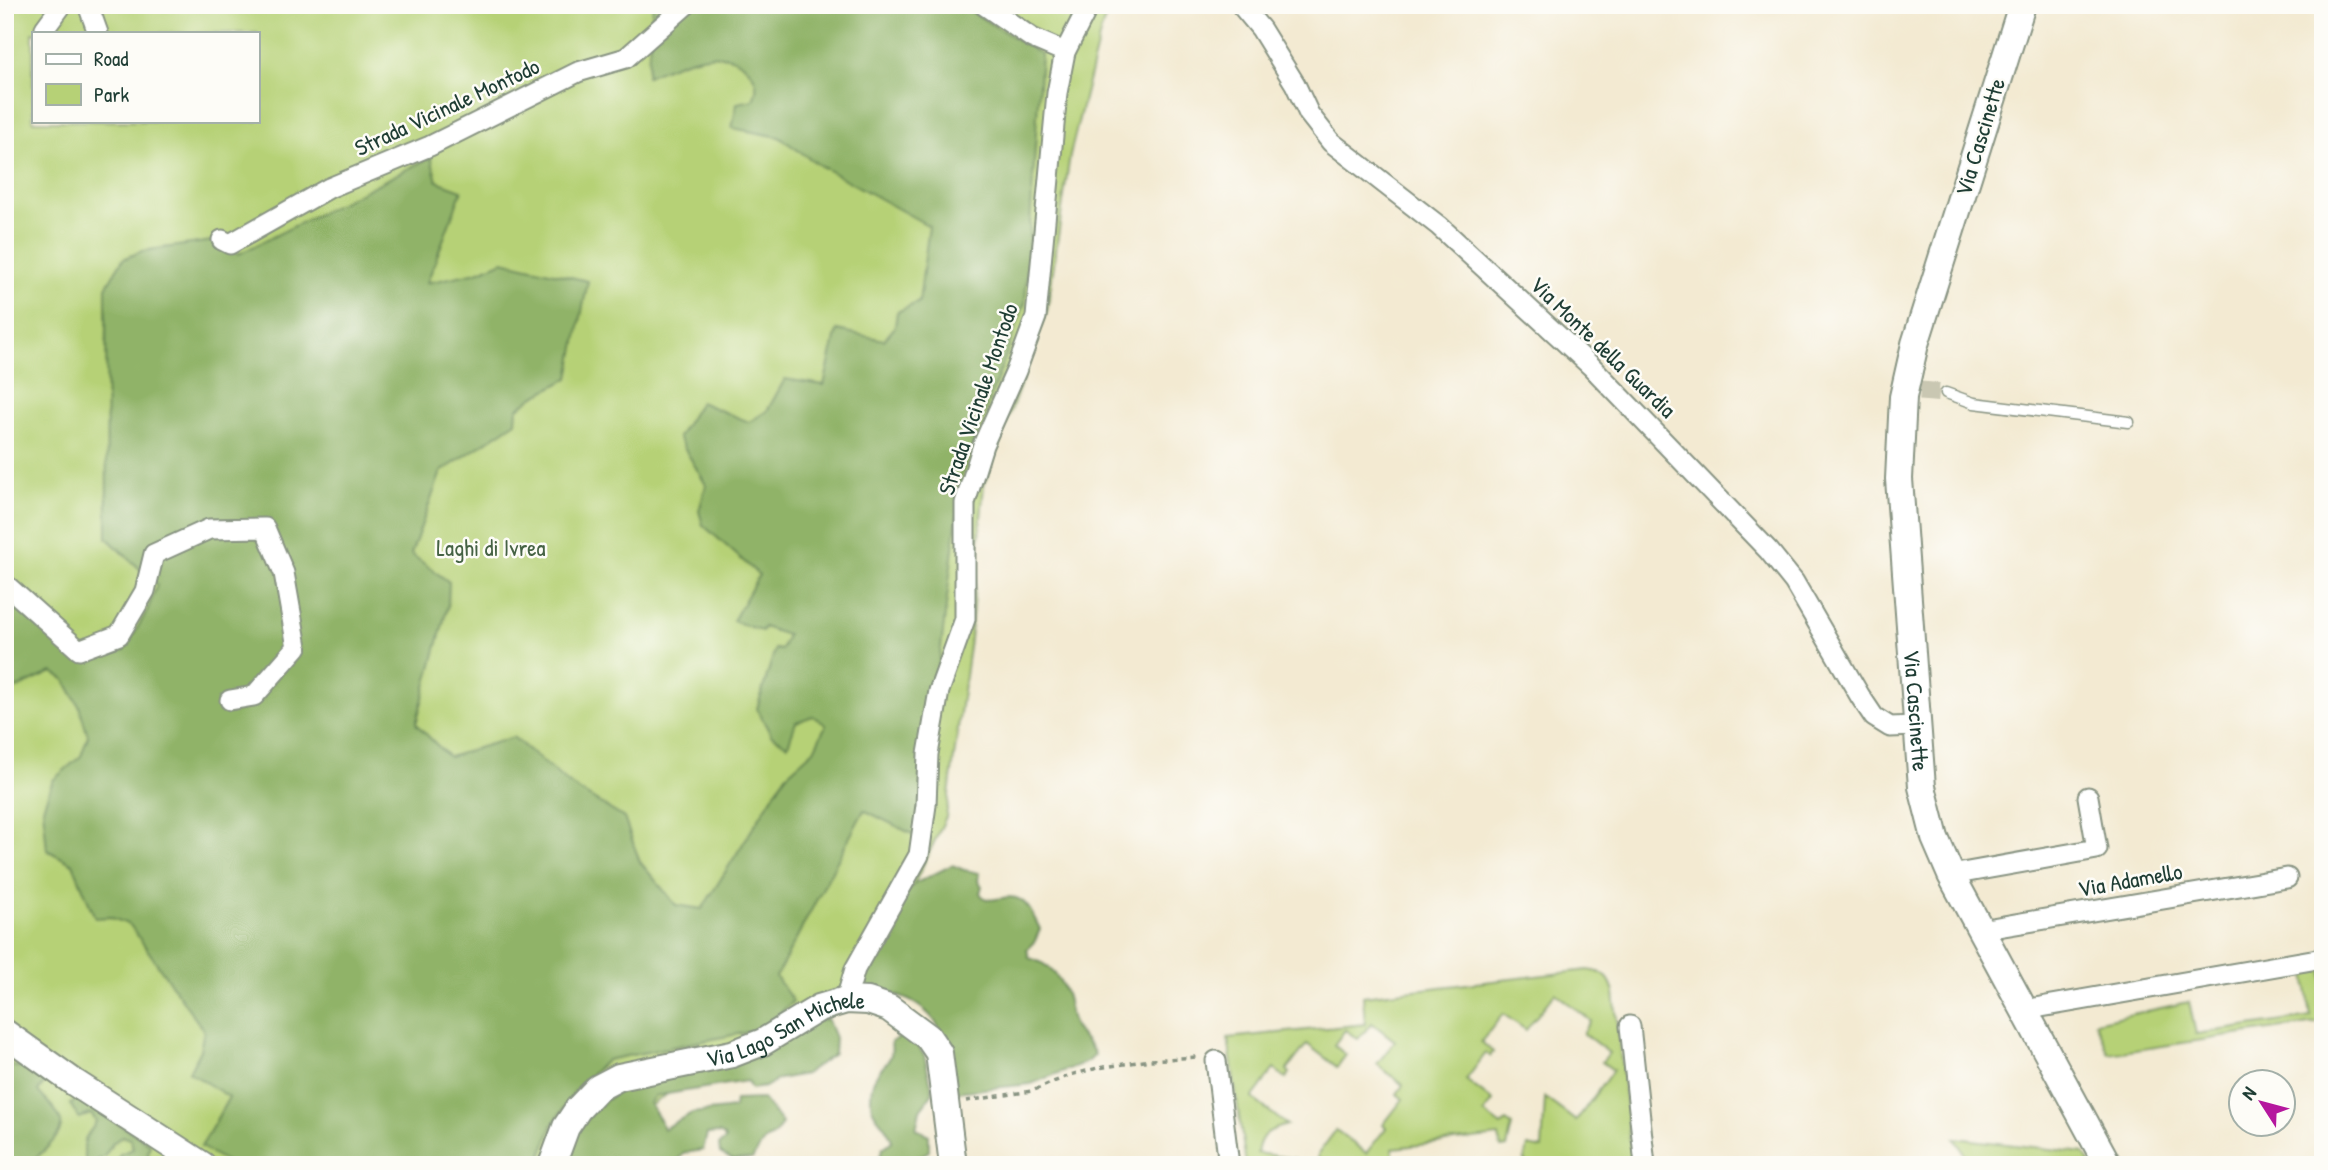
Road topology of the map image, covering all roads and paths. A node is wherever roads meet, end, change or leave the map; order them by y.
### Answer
1 (62, 5) edge
2 (88, 5) edge
3 (686, 5) edge
4 (985, 5) edge
5 (1089, 5) edge
6 (1241, 5) edge
7 (2022, 5) edge
8 (45, 28) dead end
9 (98, 32) edge
10 (1065, 52) junction
11 (222, 240) dead end
12 (1946, 393) tunnel mouth
13 (2129, 422) dead end
14 (5, 584) edge
15 (230, 700) dead end
16 (1916, 726) junction
17 (2088, 797) dead end
18 (1951, 874) junction
19 (2287, 878) dead end
20 (1980, 930) junction
21 (2323, 958) edge
22 (846, 1000) junction
23 (2024, 1010) junction
24 (1630, 1026) dead end
25 (5, 1033) edge
26 (1216, 1061) joint
27 (945, 1104) junction
28 (202, 1165) edge
29 (552, 1165) edge
30 (953, 1165) edge
31 (1229, 1165) edge
32 (1645, 1165) edge
33 (2108, 1165) edge

1 - 8 street
2 - 9 street
3 - 11 street, Strada Vicinale Montodo
4 - 10 street
5 - 10 street, Strada Vicinale Montodo
6 - 16 street, Via Monte della Guardia
7 - 16 street, Via Cascinette
10 - 22 street, Strada Vicinale Montodo
12 - 13 lane
14 - 15 street
16 - 18 street, Via Cascinette
17 - 18 street
18 - 20 street, Via Cascinette
19 - 20 street, Via Adamello
20 - 23 street, Via Cascinette
21 - 23 street
22 - 27 street, Via Lago San Michele
22 - 29 street, Via Lago San Michele
23 - 33 street, Via Cascinette
24 - 32 street
25 - 28 street
26 - 27 path
26 - 31 street
27 - 30 street, Via Lago San Michele

